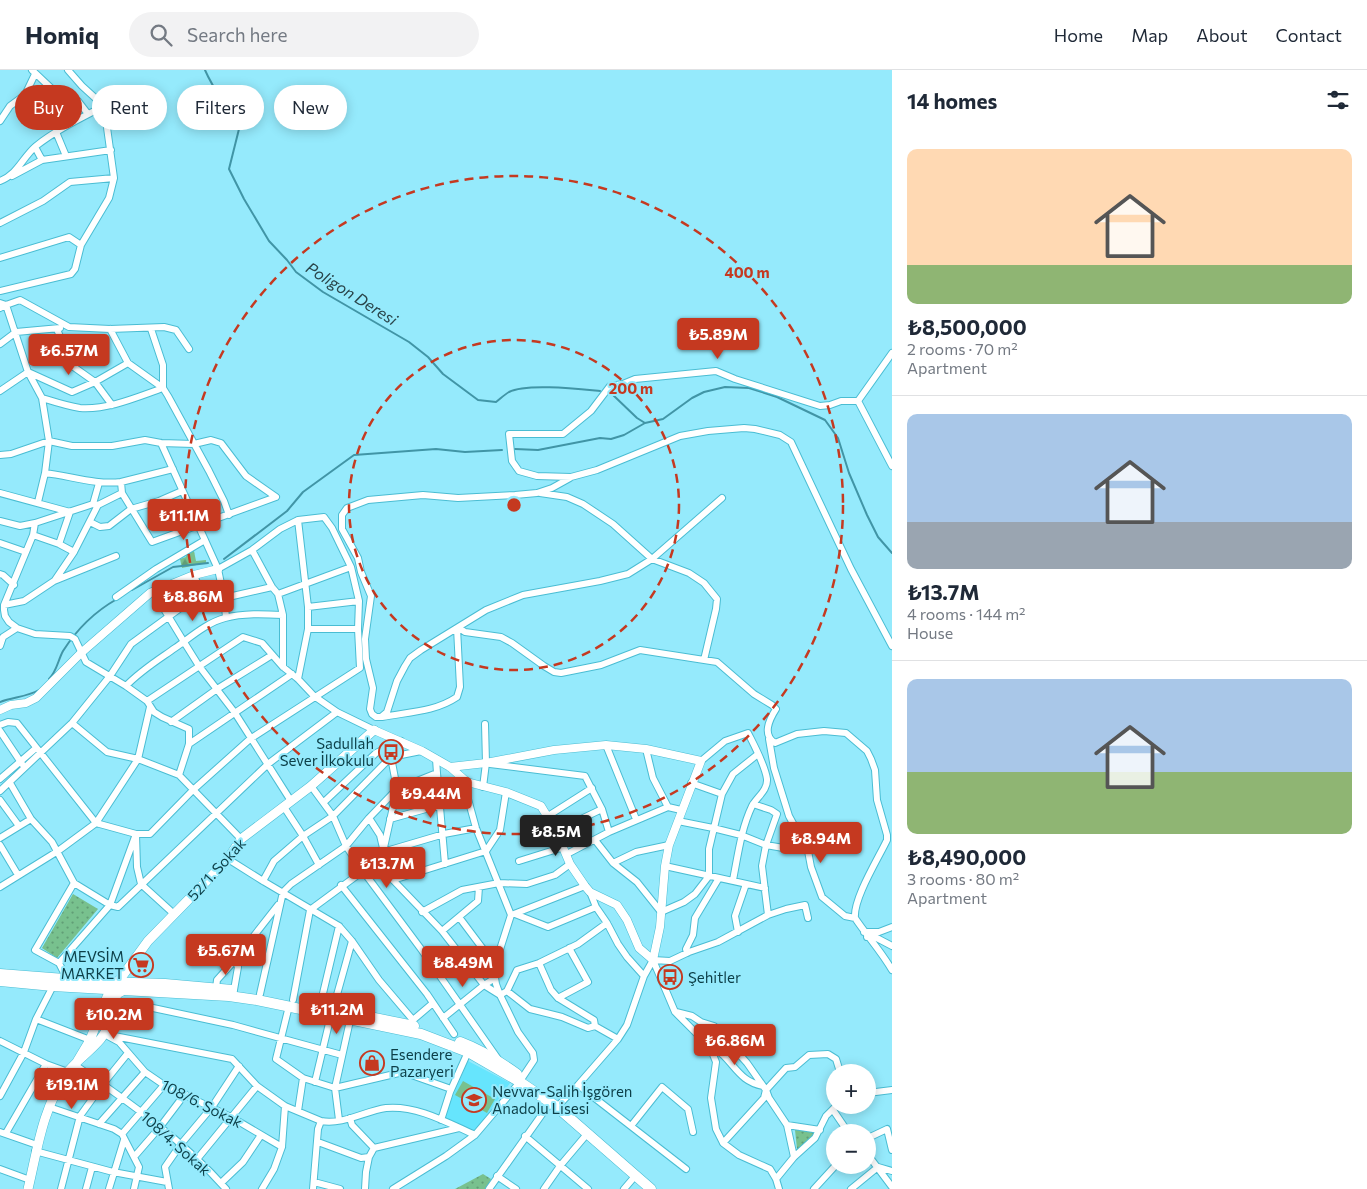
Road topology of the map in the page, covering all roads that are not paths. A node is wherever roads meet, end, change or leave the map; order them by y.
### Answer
1 (68, 70) edge
2 (33, 72) edge
3 (92, 95) edge
4 (92, 112) edge
5 (88, 114) junction
6 (0, 121) edge
7 (108, 130) edge
8 (56, 132) junction
9 (35, 147) junction
10 (111, 150) junction
11 (66, 156) junction
12 (42, 160) junction
13 (10, 177) junction
14 (114, 178) junction
15 (0, 181) edge
16 (0, 223) edge
17 (81, 245) junction
18 (0, 258) edge
19 (0, 291) edge
20 (2, 305) edge
21 (69, 327) junction
22 (151, 328) junction
23 (57, 329) junction
24 (110, 329) junction
25 (16, 332) junction
26 (0, 344) edge
27 (189, 349) dead end
28 (892, 353) edge
29 (128, 363) junction
30 (28, 372) junction
31 (95, 382) junction
32 (163, 388) junction
33 (0, 391) edge
34 (42, 398) junction
35 (858, 401) junction
36 (112, 405) junction
37 (49, 441) junction
38 (160, 443) junction
39 (194, 444) junction
40 (0, 455) edge
41 (892, 466) edge
42 (173, 469) junction
43 (45, 473) junction
44 (551, 476) junction
45 (571, 477) junction
46 (121, 482) junction
47 (99, 483) junction
48 (552, 488) junction
49 (182, 491) junction
50 (0, 493) edge
51 (122, 493) junction
52 (537, 493) junction
53 (722, 498) dead end
54 (38, 502) junction
55 (96, 504) junction
56 (131, 509) junction
57 (70, 512) junction
58 (229, 515) junction
59 (298, 520) junction
60 (0, 521) edge
61 (90, 522) junction
62 (35, 523) junction
63 (198, 524) junction
64 (33, 535) junction
65 (205, 540) junction
66 (0, 543) edge
67 (59, 544) junction
68 (252, 550) junction
69 (26, 552) junction
70 (74, 552) junction
71 (116, 556) dead end
72 (652, 559) junction
73 (351, 567) junction
74 (218, 569) junction
75 (0, 574) edge
76 (194, 575) junction
77 (54, 580) junction
78 (306, 584) junction
79 (14, 585) junction
80 (272, 588) junction
81 (153, 591) junction
82 (278, 594) junction
83 (116, 597) dead end
84 (224, 598) junction
85 (359, 600) junction
86 (3, 607) edge
87 (308, 607) junction
88 (283, 615) junction
89 (168, 616) junction
90 (226, 617) junction
91 (17, 628) junction
92 (308, 628) junction
93 (458, 628) junction
94 (358, 629) junction
95 (184, 642) junction
96 (0, 646) edge
97 (892, 646) edge
98 (81, 654) junction
99 (272, 655) junction
100 (704, 660) junction
101 (200, 666) junction
102 (283, 667) junction
103 (292, 674) junction
104 (110, 676) junction
105 (298, 679) junction
106 (126, 686) junction
107 (216, 690) junction
108 (314, 696) junction
109 (148, 704) junction
110 (0, 710) edge
111 (337, 712) junction
112 (235, 713) junction
113 (381, 717) junction
114 (170, 722) junction
115 (72, 723) junction
116 (485, 724) dead end
117 (0, 725) edge
118 (374, 730) junction
119 (0, 731) edge
120 (250, 739) junction
121 (770, 739) junction
122 (400, 741) junction
123 (189, 744) junction
124 (606, 746) junction
125 (36, 748) junction
126 (646, 749) junction
127 (422, 751) junction
128 (42, 753) junction
129 (758, 754) junction
130 (391, 757) junction
131 (138, 759) junction
132 (436, 759) junction
133 (21, 761) junction
134 (701, 761) junction
135 (486, 763) junction
136 (268, 764) junction
137 (450, 767) junction
138 (23, 770) junction
139 (437, 774) junction
140 (179, 775) junction
141 (0, 779) edge
142 (467, 782) junction
143 (10, 783) junction
144 (691, 783) junction
145 (311, 786) junction
146 (483, 788) junction
147 (592, 788) junction
148 (193, 790) junction
149 (397, 790) junction
150 (0, 791) edge
151 (506, 792) junction
152 (722, 794) junction
153 (468, 799) junction
154 (0, 800) edge
155 (291, 801) junction
156 (324, 802) junction
157 (753, 804) junction
158 (440, 805) junction
159 (668, 807) junction
160 (284, 808) junction
161 (602, 810) junction
162 (681, 810) junction
163 (217, 813) junction
164 (333, 816) junction
165 (548, 816) junction
166 (369, 818) junction
167 (31, 819) junction
168 (390, 819) junction
169 (636, 820) junction
170 (678, 821) junction
171 (96, 823) junction
172 (18, 826) junction
173 (476, 828) junction
174 (713, 828) junction
175 (556, 831) junction
176 (609, 832) junction
177 (136, 834) junction
178 (444, 834) junction
179 (741, 835) junction
180 (304, 836) junction
181 (0, 838) edge
182 (241, 839) junction
183 (595, 840) junction
184 (0, 845) edge
185 (669, 845) junction
186 (766, 845) junction
187 (346, 846) junction
188 (789, 849) dead end
189 (565, 850) junction
190 (58, 851) junction
191 (383, 852) junction
192 (486, 852) junction
193 (228, 859) junction
194 (519, 861) dead end
195 (445, 864) junction
196 (570, 864) junction
197 (613, 864) junction
198 (319, 865) junction
199 (665, 866) junction
200 (363, 871) junction
201 (18, 876) junction
202 (709, 876) junction
203 (719, 878) junction
204 (393, 880) junction
205 (733, 880) junction
206 (263, 881) junction
207 (74, 883) junction
208 (499, 883) junction
209 (141, 884) junction
210 (746, 884) junction
211 (341, 886) junction
212 (0, 887) edge
213 (479, 887) junction
214 (766, 888) junction
215 (587, 889) junction
216 (283, 892) junction
217 (110, 904) junction
218 (279, 904) junction
219 (596, 907) junction
220 (310, 910) junction
221 (422, 912) junction
222 (661, 912) junction
223 (174, 914) junction
224 (513, 914) junction
225 (768, 914) junction
226 (459, 917) junction
227 (808, 918) dead end
228 (855, 918) junction
229 (607, 923) junction
230 (340, 926) junction
231 (892, 927) edge
232 (442, 931) junction
233 (738, 932) junction
234 (866, 935) junction
235 (352, 941) junction
236 (892, 946) edge
237 (569, 948) junction
238 (687, 953) junction
239 (235, 960) junction
240 (653, 960) junction
241 (539, 963) junction
242 (59, 964) junction
243 (495, 965) junction
244 (128, 968) junction
245 (892, 970) edge
246 (0, 974) edge
247 (644, 976) junction
248 (496, 978) junction
249 (0, 981) edge
250 (68, 983) junction
251 (134, 983) junction
252 (484, 984) junction
253 (53, 986) junction
254 (216, 988) junction
255 (113, 989) junction
256 (234, 990) junction
257 (506, 991) junction
258 (260, 994) junction
259 (500, 995) junction
260 (558, 998) junction
261 (291, 1003) junction
262 (433, 1003) junction
263 (460, 1005) junction
264 (114, 1006) junction
265 (320, 1006) junction
266 (332, 1012) junction
267 (675, 1012) junction
268 (350, 1017) junction
269 (443, 1018) junction
270 (36, 1019) junction
271 (595, 1026) junction
272 (104, 1034) junction
273 (454, 1034) dead end
274 (280, 1038) junction
275 (618, 1039) junction
276 (90, 1040) junction
277 (0, 1041) edge
278 (710, 1047) junction
279 (322, 1050) junction
280 (24, 1052) junction
281 (468, 1052) junction
282 (128, 1054) junction
283 (342, 1055) junction
284 (499, 1061) junction
285 (46, 1064) junction
286 (837, 1064) edge
287 (75, 1065) junction
288 (239, 1066) junction
289 (68, 1072) junction
290 (145, 1072) junction
291 (303, 1078) junction
292 (521, 1080) junction
293 (315, 1082) junction
294 (103, 1084) junction
295 (3, 1085) edge
296 (578, 1085) junction
297 (164, 1086) junction
298 (257, 1086) junction
299 (335, 1088) junction
300 (764, 1088) junction
301 (451, 1089) junction
302 (892, 1090) edge
303 (876, 1092) edge
304 (185, 1094) junction
305 (0, 1096) edge
306 (121, 1097) junction
307 (554, 1105) junction
308 (285, 1106) junction
309 (50, 1107) junction
310 (212, 1107) junction
311 (298, 1111) junction
312 (142, 1112) junction
313 (828, 1114) edge
314 (80, 1116) junction
315 (231, 1117) junction
316 (350, 1118) junction
317 (338, 1120) junction
318 (441, 1120) junction
319 (322, 1121) junction
320 (99, 1124) junction
321 (787, 1125) junction
322 (631, 1126) junction
323 (160, 1127) junction
324 (459, 1128) junction
325 (820, 1130) junction
326 (3, 1132) edge
327 (693, 1132) dead end
328 (587, 1134) junction
329 (876, 1134) edge
330 (261, 1135) junction
331 (475, 1135) junction
332 (525, 1136) junction
333 (123, 1137) junction
334 (318, 1142) junction
335 (723, 1143) junction
336 (180, 1144) junction
337 (282, 1147) junction
338 (36, 1148) junction
339 (374, 1148) junction
340 (892, 1150) edge
341 (134, 1157) junction
342 (369, 1157) junction
343 (794, 1157) junction
344 (198, 1158) junction
345 (69, 1159) junction
346 (876, 1165) edge
347 (560, 1166) junction
348 (92, 1167) junction
349 (878, 1167) junction
350 (686, 1168) dead end
351 (0, 1169) edge
352 (892, 1171) edge
353 (113, 1172) junction
354 (828, 1174) edge
355 (636, 1175) junction
356 (497, 1176) junction
357 (138, 1177) junction
358 (776, 1178) junction
359 (221, 1183) junction
360 (29, 1184) edge
361 (168, 1186) edge
362 (312, 1187) edge
363 (892, 1187) edge
364 (61, 1189) edge
365 (86, 1189) edge
366 (109, 1189) edge
367 (134, 1189) edge
368 (226, 1189) edge
369 (262, 1189) edge
370 (340, 1189) edge
371 (365, 1189) edge
372 (393, 1189) edge
373 (489, 1189) edge
374 (516, 1189) edge
375 (544, 1189) edge
376 (588, 1189) edge
377 (624, 1189) edge
378 (651, 1189) edge
379 (779, 1189) edge
380 (814, 1189) edge
381 (851, 1189) edge

1 - 3 street
2 - 5 street
2 - 6 street
4 - 5 street
5 - 8 street
7 - 10 street
8 - 9 street
8 - 11 street
9 - 12 street
9 - 13 street
10 - 11 street
10 - 14 street
11 - 12 street
12 - 13 street
13 - 15 street
14 - 16 street
14 - 17 street
17 - 18 street
17 - 19 street
20 - 21 street
20 - 25 street
21 - 23 street
21 - 24 street
22 - 24 street
22 - 27 street
22 - 32 street
23 - 25 street
23 - 31 street
24 - 29 street
25 - 26 street
25 - 30 street
28 - 35 street
29 - 31 street
29 - 32 street
30 - 31 street
30 - 33 street
30 - 34 street
31 - 36 street
32 - 36 street
32 - 39 street
34 - 36 street
34 - 37 street
35 - 41 street
35 - 44 street
37 - 38 street
37 - 40 street
37 - 43 street
38 - 39 street
38 - 42 street
39 - 58 street
39 - 58 street
42 - 46 street
42 - 49 street
43 - 47 street
43 - 54 street
44 - 45 street
44 - 48 street
45 - 48 street
45 - 97 street
46 - 47 street
46 - 51 street
47 - 55 street
48 - 52 street
49 - 56 street
49 - 63 street
50 - 54 street
51 - 55 street
51 - 56 street
52 - 72 street
52 - 113 street
53 - 72 street
54 - 57 street
55 - 57 street
55 - 61 street
56 - 61 street
56 - 63 street
57 - 62 street
57 - 67 street
58 - 63 street
59 - 68 street
59 - 73 street
59 - 78 street
60 - 62 street
61 - 70 street
62 - 64 street
63 - 65 street
64 - 67 street
64 - 69 street
65 - 74 street
65 - 83 street
66 - 69 street
67 - 70 street
68 - 74 street
68 - 80 street
69 - 79 street
70 - 77 street
71 - 77 street
72 - 93 street
72 - 100 street
73 - 78 street
73 - 85 street
74 - 76 street
74 - 84 street
75 - 79 street
76 - 81 street
76 - 89 street
77 - 86 street
78 - 82 street
78 - 87 street
79 - 86 street
80 - 82 street
80 - 84 street
81 - 89 street
81 - 98 street
82 - 88 street
84 - 90 street
85 - 87 street
85 - 94 street
86 - 91 street
87 - 92 street
88 - 90 street
88 - 102 street
89 - 95 street
89 - 104 street
90 - 95 street
91 - 96 street
91 - 98 street
92 - 94 street
92 - 105 street
93 - 100 street
93 - 113 street
93 - 113 street
94 - 108 street
95 - 101 street
95 - 106 street
98 - 104 street
98 - 110 street
99 - 101 street
99 - 102 street
99 - 107 street
100 - 121 street
101 - 107 street
101 - 109 street
102 - 103 street
103 - 105 street
103 - 112 street
104 - 106 street
104 - 115 street
105 - 108 street
106 - 109 street
107 - 112 street
107 - 114 street
108 - 111 street
108 - 120 street
109 - 114 street
109 - 131 street
111 - 118 street
111 - 136 street
112 - 120 street
112 - 123 street
114 - 123 street
115 - 128 street
115 - 131 street
116 - 135 street
117 - 125 street
118 - 122 street
118 - 145 main road, 52/1. Sokak
119 - 133 street
120 - 136 street
120 - 148 street
121 - 228 street
121 - 228 street
122 - 127 street
122 - 156 street
123 - 140 street
124 - 126 street
124 - 135 street
124 - 169 street
125 - 128 street
125 - 133 street
126 - 134 street
126 - 159 street
127 - 130 street
127 - 132 street
128 - 138 street
128 - 171 street
129 - 134 street
129 - 152 street
129 - 157 street
130 - 149 street
130 - 164 street
131 - 140 street
131 - 171 street
132 - 137 street
132 - 139 street
133 - 138 street
133 - 141 street
134 - 144 street
135 - 137 street
135 - 146 street
135 - 147 street
136 - 155 street
136 - 163 street
137 - 142 street
138 - 143 street
139 - 149 street
139 - 158 street
140 - 148 street
142 - 146 street
142 - 153 street
143 - 150 street
143 - 167 street
144 - 152 street
144 - 162 street
145 - 155 main road, 52/1. Sokak
145 - 156 street
146 - 151 street
147 - 161 street
147 - 165 street
148 - 163 street
148 - 177 street
149 - 166 street
149 - 168 street
151 - 165 street
151 - 192 street
152 - 174 street
153 - 158 street
153 - 173 street
154 - 172 street
155 - 160 main road, 52/1. Sokak
156 - 164 street
157 - 179 street
157 - 186 street
158 - 168 street
158 - 178 street
159 - 162 street
159 - 169 street
160 - 180 street
160 - 182 main road, 52/1. Sokak
161 - 175 street
161 - 176 street
162 - 170 street
163 - 182 street
163 - 209 street
164 - 180 street
164 - 187 street
165 - 175 street
166 - 187 street
166 - 191 street
167 - 172 street
167 - 190 street
168 - 191 street
169 - 176 street
170 - 174 street
170 - 185 street
171 - 177 street
171 - 190 street
172 - 181 street
173 - 178 street
173 - 192 street
174 - 179 street
174 - 202 street
175 - 189 street
176 - 183 street
177 - 209 street
177 - 217 street
178 - 191 street
178 - 195 street
179 - 186 street
179 - 205 street
180 - 198 street
180 - 206 street
182 - 193 main road, 52/1. Sokak
183 - 189 street
183 - 197 street
184 - 201 street
185 - 197 street
185 - 199 street
186 - 188 street
186 - 214 street
187 - 198 street
187 - 200 street
189 - 194 street
189 - 196 street
190 - 201 street
190 - 207 street
191 - 200 street
191 - 204 street
192 - 195 street
192 - 208 street
193 - 206 street
193 - 223 main road, 52/1. Sokak
195 - 204 street
196 - 208 street
196 - 215 street
197 - 222 street
198 - 216 street
199 - 202 street
199 - 222 street
200 - 211 street
200 - 263 street
201 - 212 street
202 - 203 street
202 - 222 street
203 - 205 street
203 - 238 street
204 - 221 street
205 - 210 street
206 - 216 street
207 - 217 street
207 - 242 street
208 - 213 street
208 - 224 street
209 - 217 street
209 - 223 street
210 - 214 street
210 - 233 street
211 - 220 street
211 - 262 street
213 - 221 street
213 - 226 street
214 - 225 street
215 - 219 street
215 - 224 street
215 - 240 street
216 - 218 street
216 - 220 street
217 - 242 street
218 - 239 street
218 - 258 street
219 - 224 street
219 - 229 street
220 - 230 street
220 - 261 street
221 - 232 street
222 - 240 street
223 - 244 main road, 52/1. Sokak
224 - 243 street
225 - 227 street
225 - 233 street
226 - 232 street
226 - 243 street
228 - 234 street
229 - 237 street
229 - 247 street
230 - 235 street
230 - 265 street
231 - 234 street
232 - 252 street
233 - 238 street
234 - 236 street
234 - 245 street
235 - 262 street
235 - 266 street
237 - 241 street
237 - 260 street
238 - 240 street
239 - 254 street
239 - 256 street
240 - 247 street
240 - 267 street
241 - 257 street
241 - 260 street
242 - 250 street
243 - 248 street
244 - 251 main road
244 - 255 main road, 52/1. Sokak
246 - 250 main road
247 - 275 street
248 - 252 street
248 - 259 street
249 - 253 main road
250 - 253 main road
250 - 255 main road
251 - 254 main road
251 - 255 main road
252 - 259 street
252 - 263 street
253 - 270 street
254 - 256 main road
255 - 261 main road
255 - 264 main road
255 - 276 main road
256 - 258 main road
257 - 259 street
257 - 271 street
258 - 261 main road
259 - 292 street
260 - 271 street
261 - 265 main road
261 - 266 main road
261 - 274 street
262 - 269 street
263 - 269 street
263 - 284 street
264 - 272 main road
264 - 274 street
265 - 266 main road
266 - 268 main road
266 - 279 street
267 - 278 street
267 - 300 street
268 - 281 main road
268 - 283 street
268 - 284 main road
269 - 273 street
270 - 276 street
270 - 280 street
271 - 275 street
272 - 282 street, 108/6. Sokak
272 - 287 main road
272 - 288 street
274 - 279 street
274 - 291 street
275 - 296 street
276 - 287 main road
277 - 280 street
278 - 300 street
278 - 335 street
279 - 283 street
279 - 293 street
280 - 285 street
280 - 295 street
281 - 292 main road
281 - 301 street
282 - 290 street, 108/6. Sokak
282 - 294 street
283 - 299 street
284 - 292 main road
285 - 289 street
285 - 326 street
286 - 300 street
287 - 289 main road
287 - 294 street, 108/4. Sokak
288 - 298 street
288 - 310 street
289 - 309 main road
290 - 297 street, 108/6. Sokak
290 - 306 street
291 - 293 street
291 - 311 street
292 - 307 main road
292 - 331 street
293 - 299 street
294 - 306 street, 108/4. Sokak
294 - 314 street
295 - 305 street
296 - 307 street
296 - 322 street
297 - 304 street, 108/6. Sokak
297 - 312 street
298 - 308 street
298 - 315 street
299 - 301 street
299 - 317 street
300 - 321 street
300 - 335 street
301 - 318 street
302 - 303 street
304 - 310 street, 108/6. Sokak
304 - 323 street
306 - 312 street, 108/4. Sokak
306 - 320 street
307 - 328 main road
307 - 332 street
308 - 311 street
308 - 337 street
309 - 314 street
309 - 338 main road
310 - 315 street, 108/6. Sokak
310 - 336 street
311 - 319 street
312 - 323 street, 108/4. Sokak
312 - 333 street
313 - 325 street
314 - 320 street
314 - 345 street
315 - 330 street, 108/6. Sokak
315 - 344 street
316 - 317 street
316 - 318 street
316 - 339 street
317 - 319 street
318 - 324 street
319 - 334 street
320 - 333 street
321 - 325 street
321 - 343 street
322 - 327 street
322 - 350 street
323 - 336 street, 108/4. Sokak
323 - 341 street
324 - 331 street
324 - 339 street
325 - 343 street
326 - 338 street
328 - 347 street
328 - 355 main road
329 - 340 street
330 - 337 street, 108/6. Sokak
330 - 359 street
331 - 372 street
332 - 347 street
332 - 356 street
333 - 341 street
333 - 353 street
334 - 342 street
334 - 362 street
335 - 358 street
336 - 344 street, 108/4. Sokak
336 - 361 street
337 - 369 street
338 - 345 street
338 - 360 main road
339 - 342 street
341 - 357 street
342 - 371 street
343 - 358 street
344 - 359 street, 108/4. Sokak
345 - 348 street
345 - 364 street
346 - 349 street
347 - 375 street
347 - 376 street
348 - 353 street
348 - 365 street
349 - 352 street
349 - 363 street
349 - 381 street
351 - 360 street
353 - 357 street
353 - 366 street
354 - 380 street
355 - 377 street
355 - 378 main road
356 - 373 street
356 - 374 street
357 - 361 street
357 - 367 street
358 - 379 street
359 - 368 street, 108/4. Sokak
362 - 370 street

